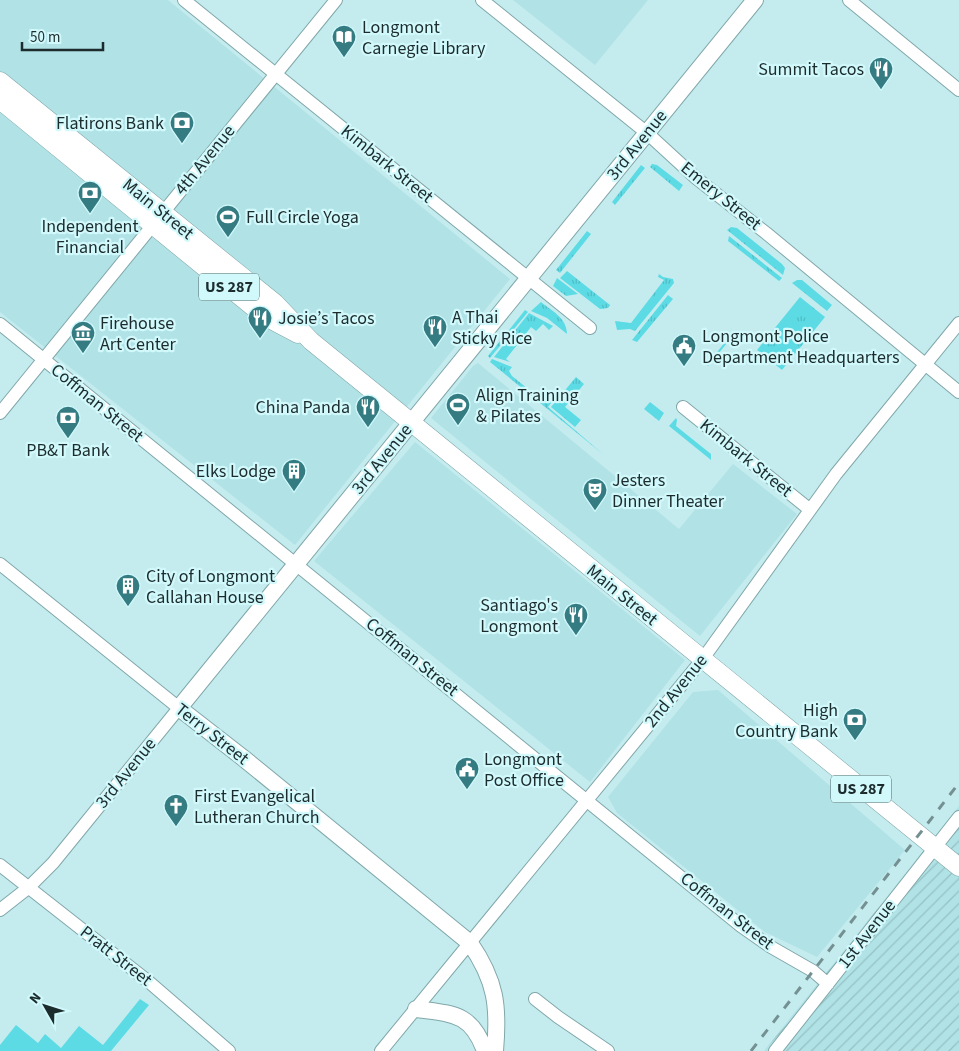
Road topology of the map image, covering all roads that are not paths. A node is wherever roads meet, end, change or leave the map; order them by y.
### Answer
1 (184, 0) edge
2 (336, 0) edge
3 (482, 0) edge
4 (755, 0) edge
5 (849, 0) edge
6 (276, 74) junction
7 (0, 81) edge
8 (959, 90) edge
9 (0, 100) edge
10 (647, 133) junction
11 (157, 219) junction
12 (529, 278) junction
13 (959, 323) edge
14 (0, 324) edge
15 (590, 328) dead end
16 (43, 360) junction
17 (924, 365) junction
18 (959, 392) edge
19 (683, 407) dead end
20 (0, 414) edge
21 (412, 423) junction
22 (810, 509) junction
23 (0, 564) edge
24 (296, 564) junction
25 (702, 660) junction
26 (180, 708) junction
27 (587, 800) junction
28 (959, 817) edge
29 (934, 847) junction
30 (0, 865) edge
31 (959, 867) edge
32 (28, 888) junction
33 (0, 910) edge
34 (470, 943) junction
35 (828, 984) junction
36 (534, 999) dead end
37 (416, 1009) junction
38 (229, 1051) edge
39 (381, 1051) edge
40 (486, 1051) edge
41 (496, 1051) edge
42 (608, 1051) edge
43 (775, 1051) edge

1 - 6 street, Kimbark Street
2 - 6 street, 4th Avenue
3 - 10 street, Emery Street
4 - 10 main road, 3rd Avenue
5 - 8 street
6 - 11 street, 4th Avenue
6 - 12 street, Kimbark Street
7 - 11 highway, Main Street / US 287
9 - 11 highway, Main Street / US 287
10 - 12 main road, 3rd Avenue
10 - 17 street, Emery Street
11 - 16 street, 4th Avenue
11 - 21 highway, Main Street / US 287
12 - 15 street, Kimbark Street
12 - 21 main road, 3rd Avenue
13 - 17 street, 2nd Avenue
14 - 16 street, Coffman Street
16 - 20 street, 4th Avenue
16 - 24 street, Coffman Street
17 - 18 street, Emery Street
17 - 22 street, 2nd Avenue
19 - 22 street, Kimbark Street
21 - 24 main road, 3rd Avenue
21 - 25 highway, Main Street / US 287
22 - 25 street, 2nd Avenue
23 - 26 street, Terry Street
24 - 26 main road, 3rd Avenue
24 - 27 street, Coffman Street
25 - 27 street, 2nd Avenue
25 - 29 highway, Main Street / US 287
26 - 32 street, 3rd Avenue
26 - 34 main road, Terry Street
27 - 34 street, 2nd Avenue
27 - 35 street, Coffman Street
28 - 29 street, 1st Avenue
29 - 31 highway, US 287
29 - 35 street, 1st Avenue
30 - 32 street, Pratt Street
32 - 33 street, 3rd Avenue
32 - 38 street, Pratt Street
34 - 37 street, 2nd Avenue
34 - 41 main road, Terry Street
35 - 43 street, 1st Avenue
36 - 42 street
37 - 39 street, 2nd Avenue
37 - 40 main road

